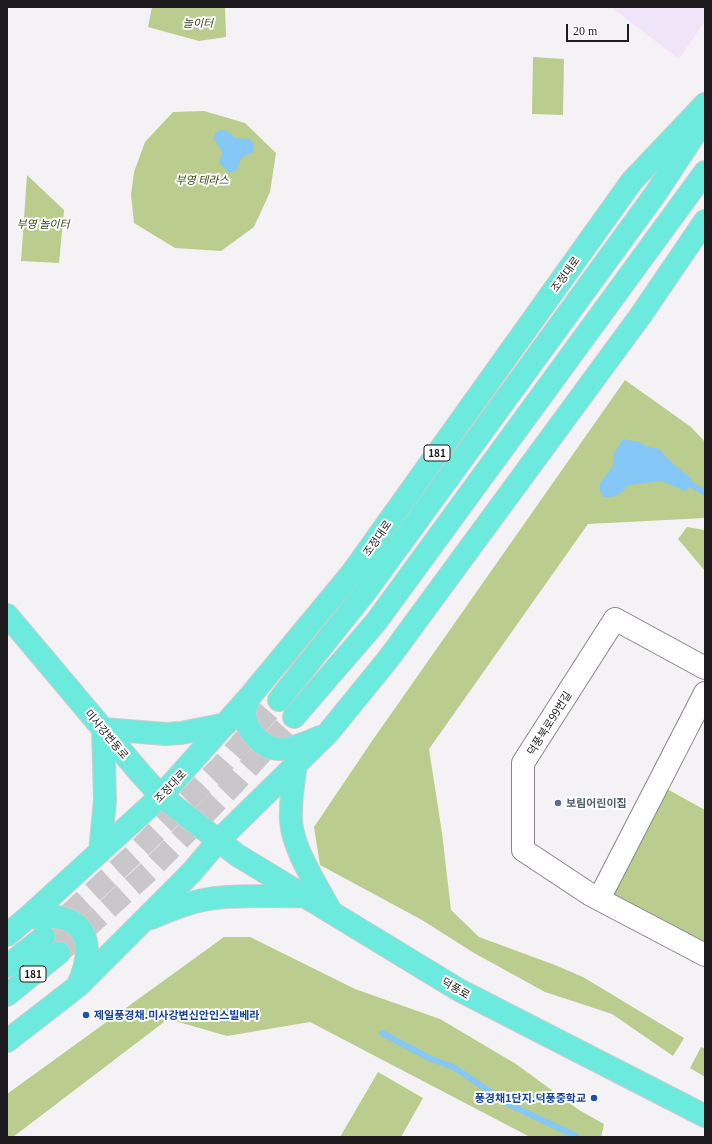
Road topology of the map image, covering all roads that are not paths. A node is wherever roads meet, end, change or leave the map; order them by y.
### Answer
1 (705, 104) edge
2 (705, 119) edge
3 (705, 172) edge
4 (705, 221) edge
5 (7, 614) edge
6 (705, 668) edge
7 (705, 693) edge
8 (251, 695) junction
9 (278, 700) tunnel mouth
10 (294, 717) tunnel mouth
11 (226, 724) junction
12 (103, 728) junction
13 (328, 733) junction
14 (296, 765) junction
15 (162, 796) junction
16 (219, 840) junction
17 (100, 852) junction
18 (305, 896) junction
19 (598, 899) junction
20 (332, 913) junction
21 (27, 918) junction
22 (144, 920) junction
23 (7, 935) edge
24 (44, 937) tunnel mouth
25 (59, 953) tunnel mouth
26 (705, 955) edge
27 (7, 966) edge
28 (78, 986) junction
29 (7, 995) edge
30 (7, 1041) edge
31 (705, 1116) edge

1 - 8 main road, 조정대로 / 181
2 - 9 main road, 조정대로 / 181
3 - 10 main road
4 - 13 main road
5 - 12 main road, 미사강변동로
6 - 19 lane, 덕풍북로99번길
7 - 19 lane
8 - 11 main road, 조정대로 / 181
8 - 13 main road
11 - 12 main road
11 - 15 main road, 조정대로 / 181
12 - 15 main road, 미사강변동로
12 - 17 main road
13 - 14 main road
14 - 16 main road
14 - 20 main road
15 - 16 main road, 미사강변동로
15 - 17 main road, 조정대로
16 - 18 main road, 덕풍로
16 - 22 main road
17 - 21 main road, 조정대로
18 - 20 main road, 덕풍로
18 - 22 main road
19 - 26 lane, 덕풍북로99번길
20 - 31 main road, 덕풍로
21 - 23 main road, 조정대로
21 - 28 main road
22 - 28 main road
24 - 27 main road, 181
25 - 29 main road, 181
28 - 30 main road

